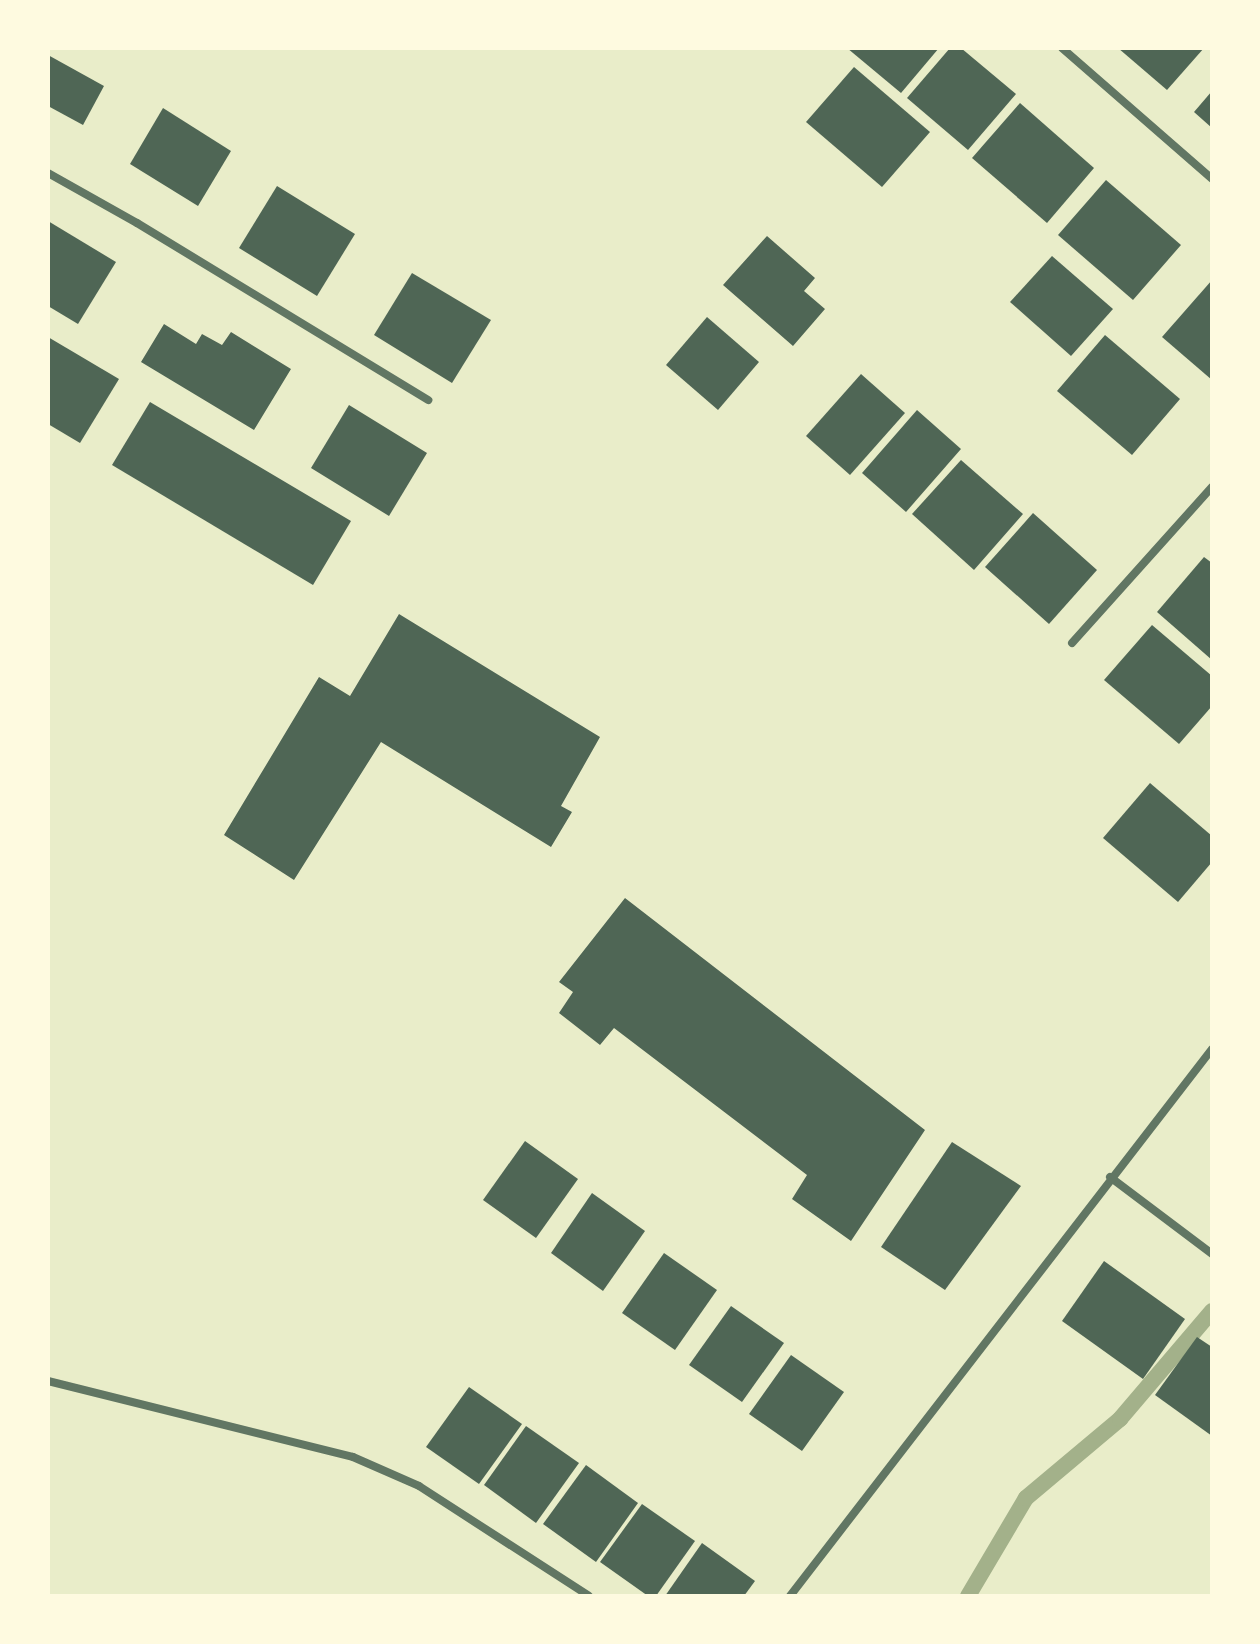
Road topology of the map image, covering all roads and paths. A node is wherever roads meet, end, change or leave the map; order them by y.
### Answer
1 (1062, 48) edge
2 (48, 173) edge
3 (1212, 179) edge
4 (428, 400) dead end
5 (1212, 487) edge
6 (1072, 643) dead end
7 (1212, 1049) edge
8 (1110, 1177) junction
9 (1212, 1254) edge
10 (48, 1381) edge
11 (589, 1596) edge
12 (790, 1596) edge

1 - 3 street
2 - 4 street
5 - 6 street
7 - 8 street
8 - 9 street
8 - 12 street
10 - 11 street

